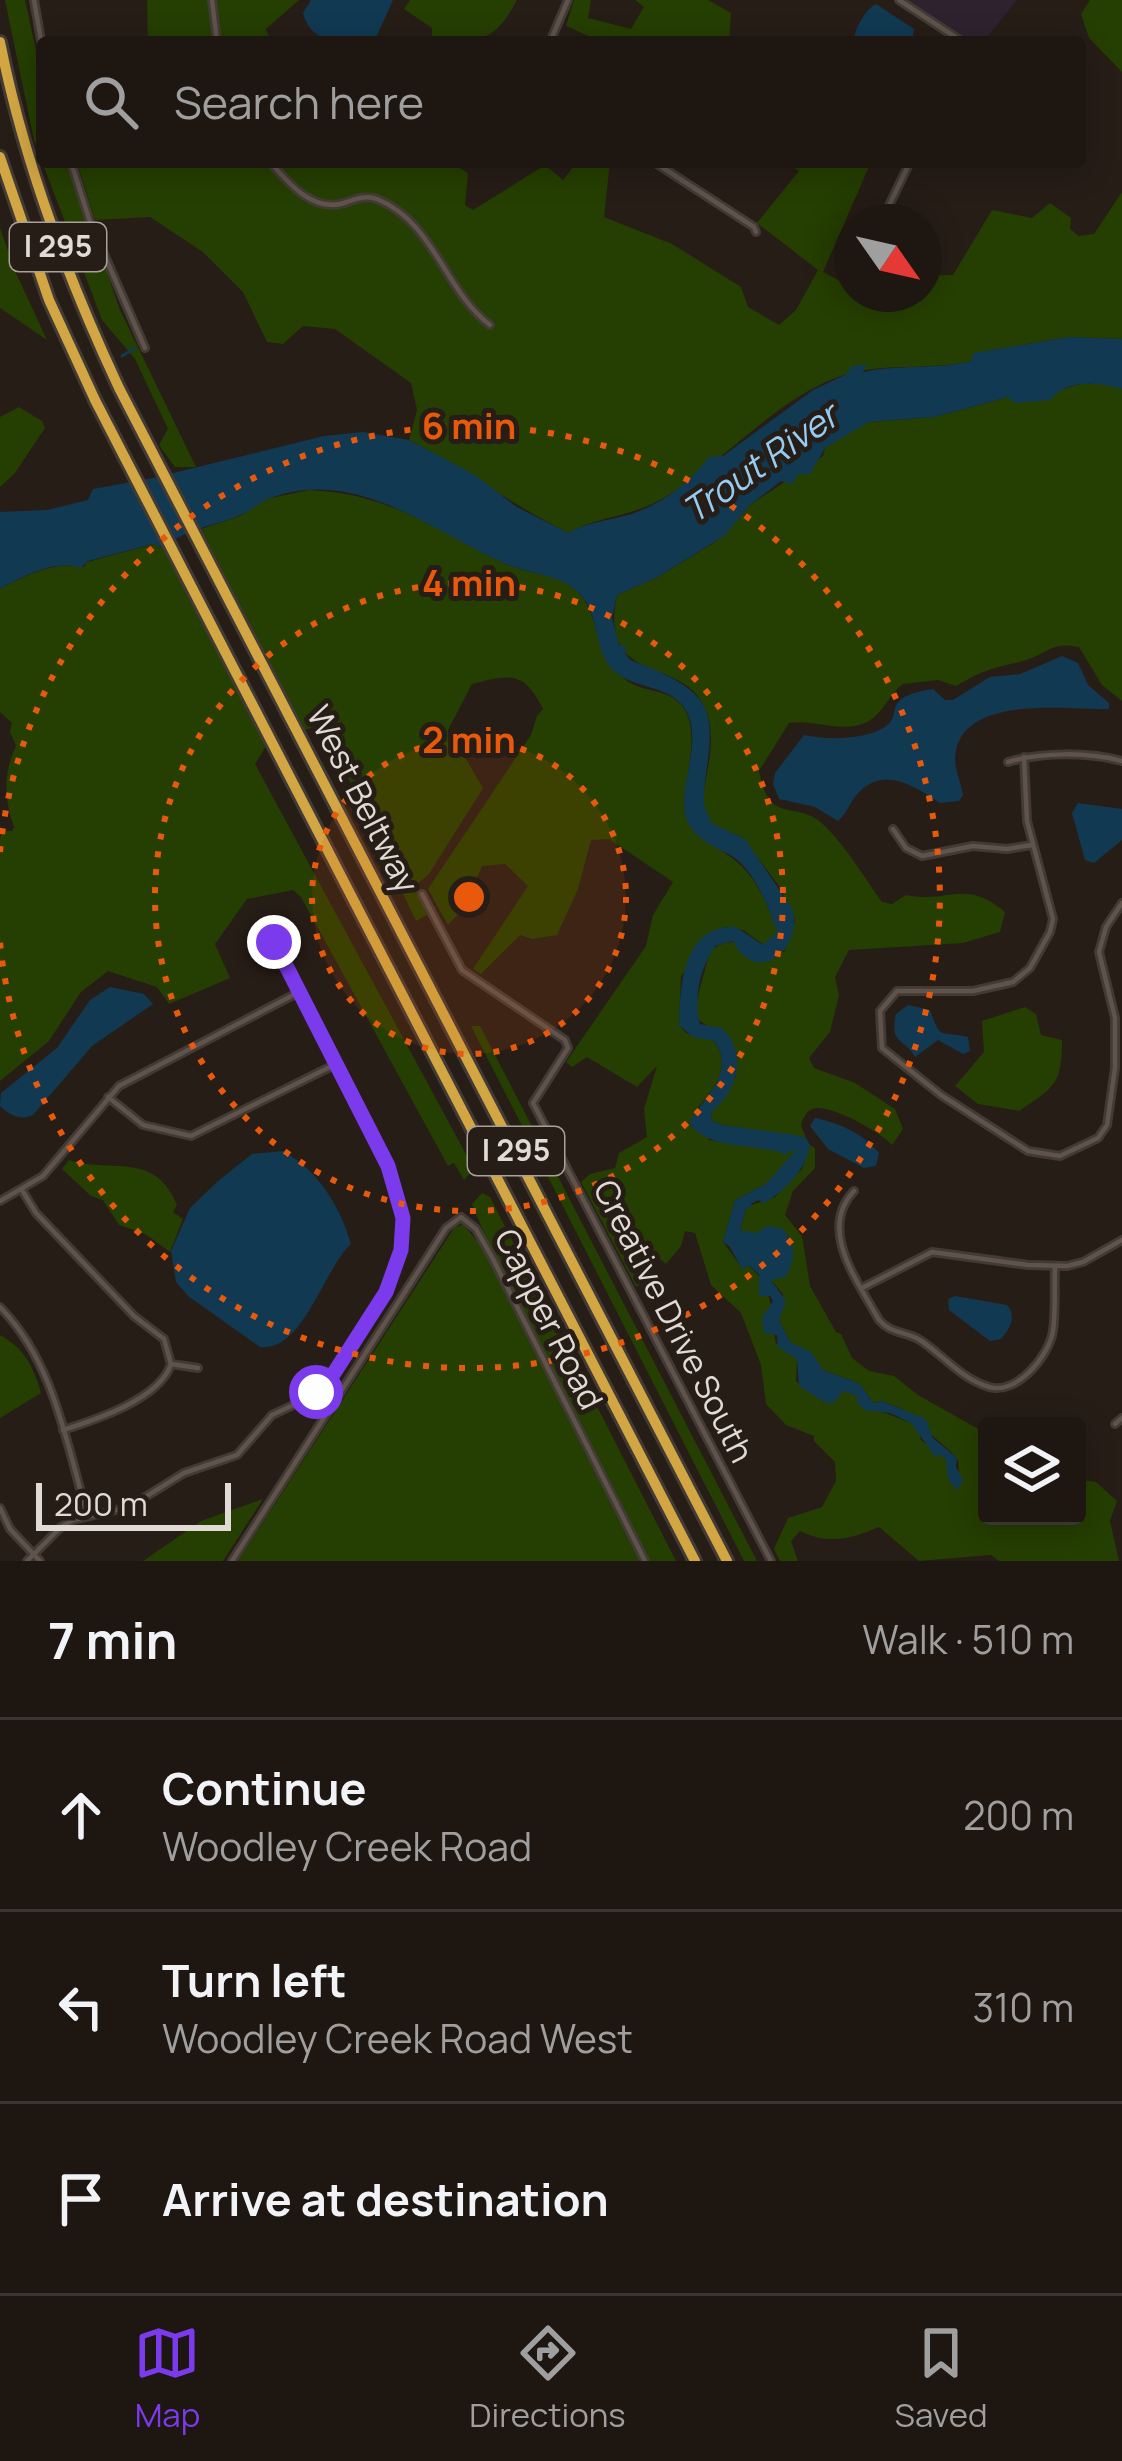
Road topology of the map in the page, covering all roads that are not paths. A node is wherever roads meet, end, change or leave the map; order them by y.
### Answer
1 (34, 0) edge
2 (212, 0) edge
3 (568, 0) edge
4 (899, 0) edge
5 (40, 36) edge
6 (216, 36) edge
7 (553, 36) edge
8 (953, 36) edge
9 (0, 42) edge
10 (0, 157) edge
11 (73, 168) edge
12 (276, 168) edge
13 (663, 168) edge
14 (907, 168) edge
15 (889, 204) edge
16 (756, 232) dead end
17 (490, 325) dead end
18 (145, 348) dead end
19 (1024, 758) junction
20 (1122, 761) edge
21 (1008, 762) dead end
22 (893, 829) dead end
23 (1032, 845) junction
24 (422, 894) dead end
25 (1122, 903) edge
26 (274, 942) dead end
27 (299, 992) junction
28 (336, 1064) junction
29 (108, 1097) junction
30 (22, 1190) junction
31 (854, 1191) dead end
32 (0, 1201) edge
33 (1122, 1240) edge
34 (1054, 1266) junction
35 (862, 1288) junction
36 (0, 1307) edge
37 (171, 1364) junction
38 (198, 1368) dead end
39 (1122, 1418) edge
40 (1115, 1424) dead end
41 (63, 1430) junction
42 (0, 1508) edge
43 (87, 1515) junction
44 (33, 1554) junction
45 (27, 1561) edge
46 (40, 1561) edge
47 (232, 1561) edge
48 (645, 1561) edge
49 (695, 1561) edge
50 (727, 1561) edge
51 (771, 1561) edge

1 - 5 street
2 - 6 street
3 - 7 street
4 - 8 street
9 - 50 highway, West Beltway / I 295
10 - 49 highway, West Beltway / I 295
11 - 18 street
12 - 17 street
13 - 16 street
14 - 15 street
19 - 20 street
19 - 21 street
19 - 23 street
22 - 23 street
23 - 25 street
24 - 51 street, Creative Drive South
26 - 27 street
27 - 28 street
27 - 29 street
28 - 29 street
28 - 43 street
29 - 30 street
30 - 32 street
30 - 37 street
31 - 35 street
33 - 34 street
34 - 35 street
34 - 35 street
36 - 41 street
37 - 38 street
37 - 41 street
39 - 40 street
41 - 43 street
42 - 44 street
43 - 44 street
44 - 45 street
44 - 46 street
47 - 48 street, Capper Road

